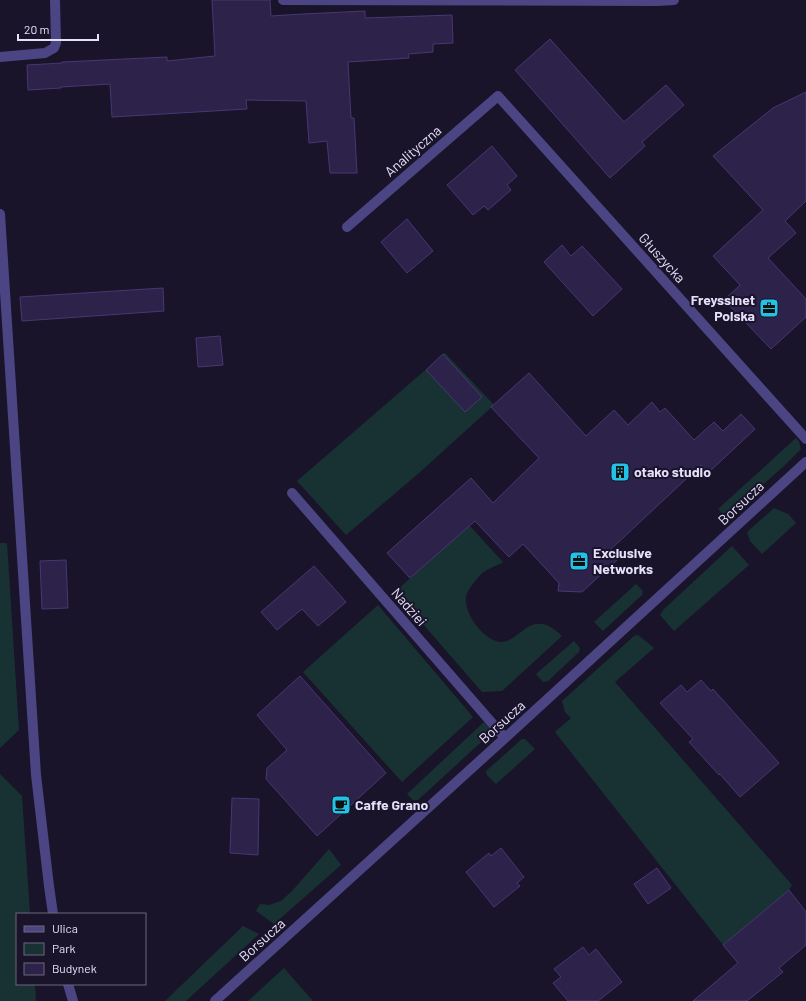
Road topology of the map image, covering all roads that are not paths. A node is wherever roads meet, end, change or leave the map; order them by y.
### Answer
1 (55, 0) edge
2 (283, 0) edge
3 (674, 0) edge
4 (0, 57) edge
5 (498, 96) joint
6 (0, 214) edge
7 (346, 227) dead end
8 (806, 439) edge
9 (806, 462) edge
10 (292, 493) dead end
11 (505, 738) junction
12 (53, 913) edge
13 (68, 985) edge
14 (73, 1001) edge
15 (215, 1001) edge

1 - 4 street
2 - 3 street
5 - 7 street, Analityczna
5 - 8 street, Głuszycka
6 - 12 street
9 - 11 street, Borsucza
10 - 11 street, Nadziei
11 - 15 street, Borsucza
13 - 14 street

